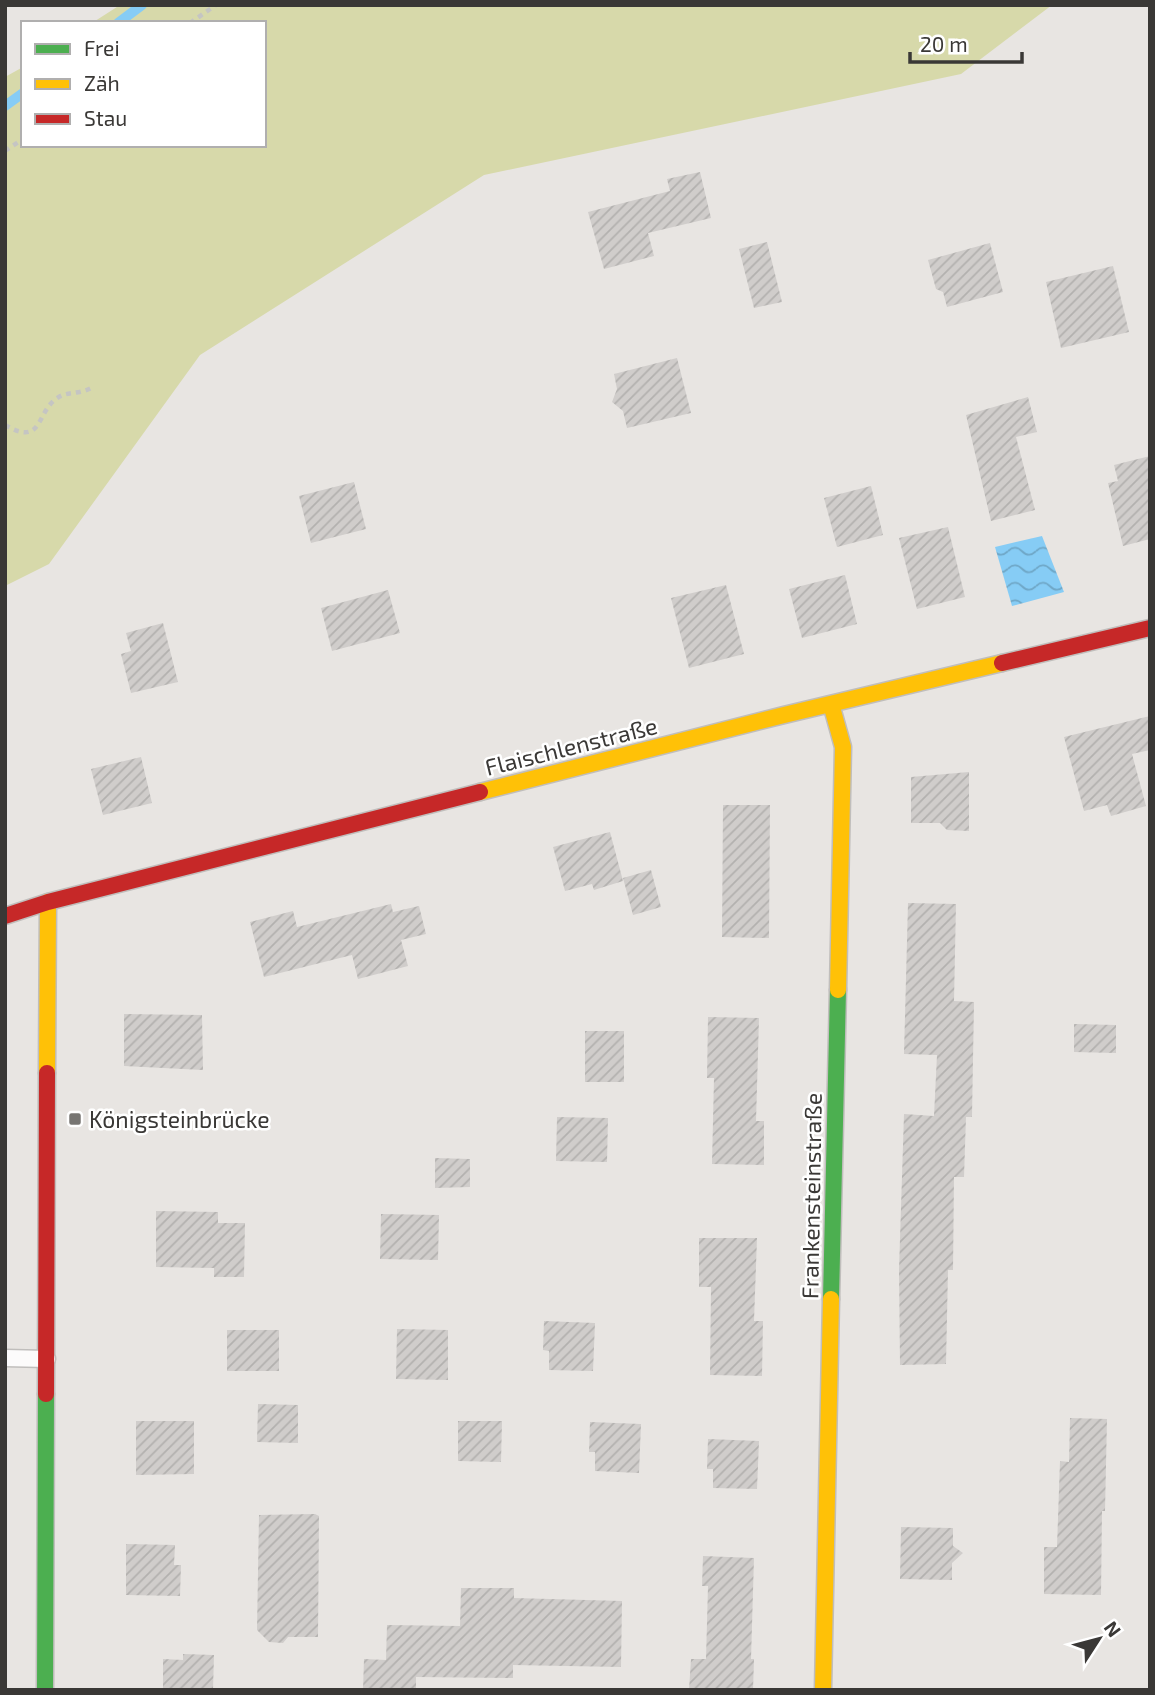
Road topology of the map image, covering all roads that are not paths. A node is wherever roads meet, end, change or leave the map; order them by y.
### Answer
1 (1150, 628) edge
2 (831, 705) junction
3 (48, 902) junction
4 (5, 916) edge
5 (5, 1358) edge
6 (47, 1359) junction
7 (45, 1690) edge
8 (822, 1690) edge

1 - 2 street, Flaischlenstraße
2 - 3 street, Flaischlenstraße
2 - 8 street, Frankensteinstraße
3 - 4 street, Flaischlenstraße
3 - 6 street
5 - 6 lane
6 - 7 street

